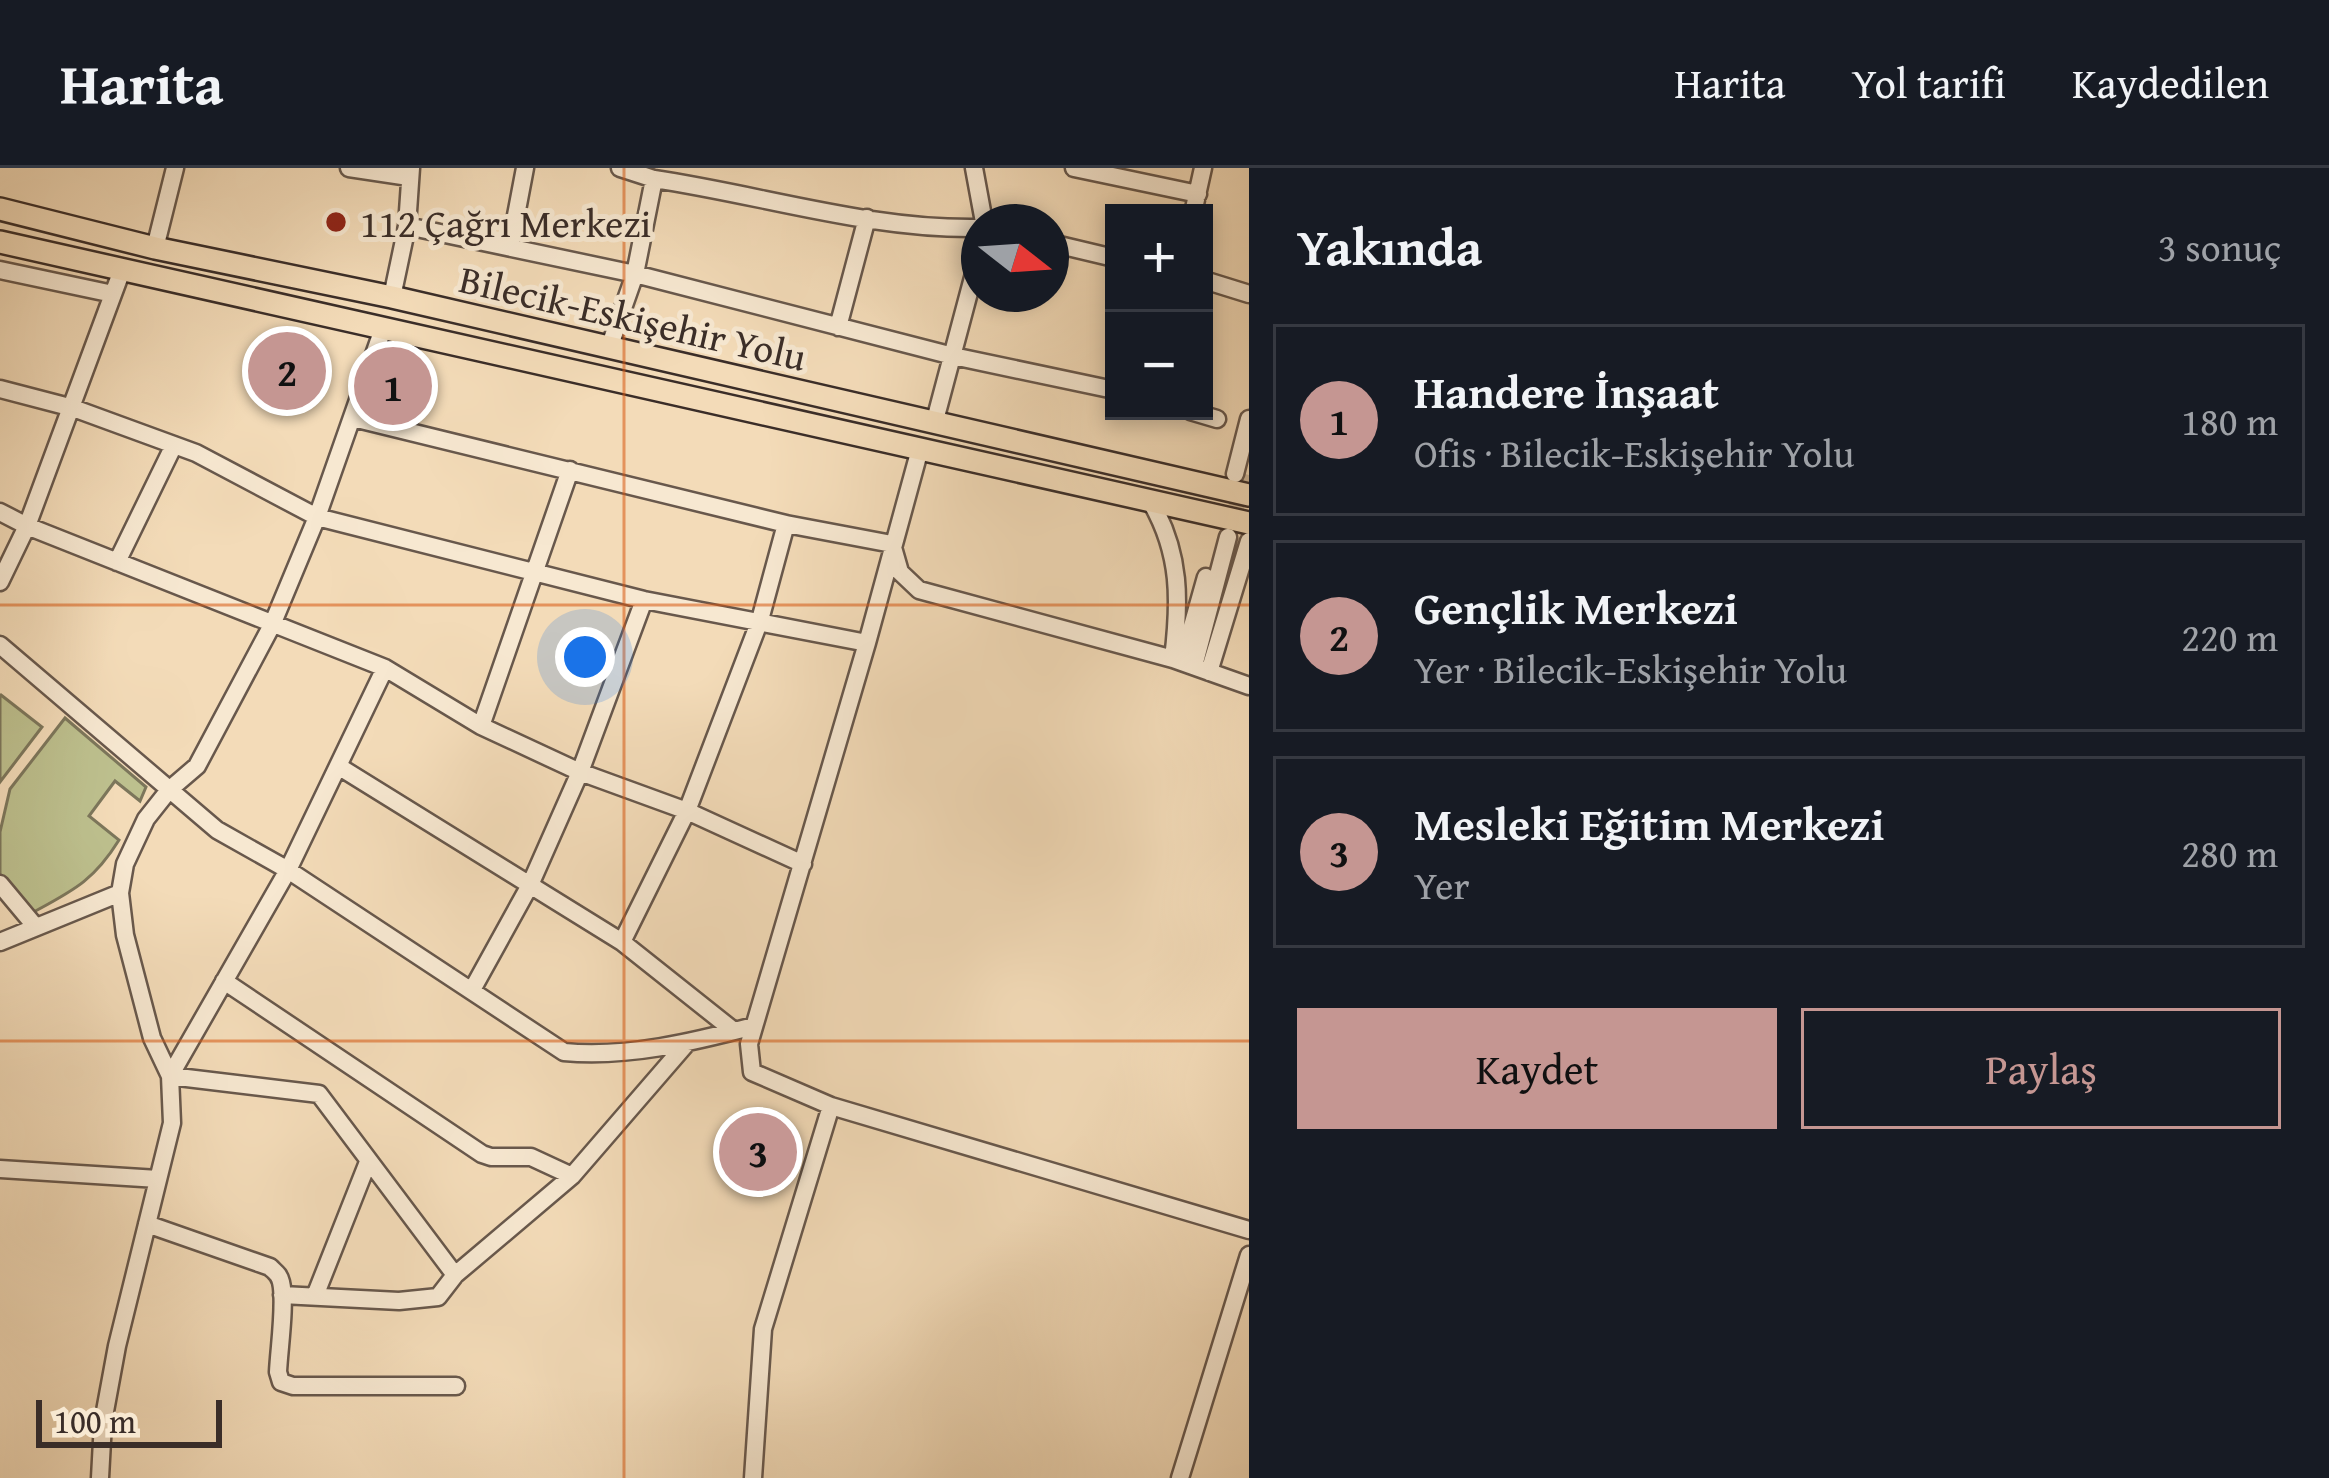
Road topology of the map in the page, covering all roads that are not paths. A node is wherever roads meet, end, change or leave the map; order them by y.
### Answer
1 (175, 168) edge
2 (350, 168) edge
3 (525, 168) edge
4 (620, 168) edge
5 (974, 168) edge
6 (1074, 168) edge
7 (1203, 168) edge
8 (410, 172) edge
9 (654, 179) junction
10 (1198, 194) junction
11 (979, 204) edge
12 (1195, 204) edge
13 (0, 209) edge
14 (867, 218) junction
15 (407, 226) junction
16 (961, 227) edge
17 (0, 242) edge
18 (510, 247) junction
19 (1069, 247) edge
20 (155, 248) junction
21 (1105, 256) edge
22 (0, 270) edge
23 (122, 270) junction
24 (635, 274) junction
25 (1213, 283) edge
26 (113, 294) junction
27 (1249, 294) edge
28 (392, 297) junction
29 (964, 312) edge
30 (838, 327) junction
31 (383, 329) junction
32 (609, 348) junction
33 (953, 356) junction
34 (0, 389) edge
35 (1105, 389) edge
36 (73, 408) junction
37 (353, 418) junction
38 (1213, 418) edge
39 (1249, 418) edge
40 (1217, 419) dead end
41 (934, 424) junction
42 (174, 445) junction
43 (920, 449) junction
44 (570, 470) junction
45 (1244, 475) edge
46 (1151, 502) junction
47 (0, 512) edge
48 (316, 517) junction
49 (1249, 523) edge
50 (786, 524) junction
51 (27, 526) junction
52 (1223, 536) tunnel mouth
53 (1249, 541) tunnel mouth
54 (892, 544) junction
55 (116, 562) junction
56 (532, 573) junction
57 (0, 582) edge
58 (644, 600) junction
59 (760, 620) junction
60 (272, 625) junction
61 (867, 643) junction
62 (0, 645) edge
63 (1190, 664) junction
64 (385, 668) junction
65 (1249, 686) edge
66 (481, 726) junction
67 (338, 766) junction
68 (580, 772) junction
69 (169, 790) junction
70 (687, 811) junction
71 (803, 863) junction
72 (288, 870) junction
73 (0, 884) edge
74 (530, 885) junction
75 (120, 893) junction
76 (35, 926) junction
77 (0, 942) edge
78 (622, 942) junction
79 (224, 981) junction
80 (472, 990) junction
81 (754, 1026) junction
82 (734, 1031) junction
83 (687, 1043) junction
84 (170, 1076) junction
85 (831, 1106) junction
86 (368, 1162) junction
87 (0, 1169) edge
88 (572, 1176) junction
89 (158, 1179) junction
90 (146, 1224) junction
91 (1249, 1230) edge
92 (1249, 1255) edge
93 (455, 1275) junction
94 (282, 1294) junction
95 (315, 1297) junction
96 (456, 1385) dead end
97 (100, 1478) edge
98 (753, 1478) edge
99 (1180, 1478) edge

1 - 20 street
2 - 8 street
3 - 18 street
4 - 9 street
5 - 11 street
6 - 10 street
7 - 10 street
8 - 15 street
9 - 14 street
9 - 24 street
10 - 12 street
13 - 20 main road, Bilecik-Eskişehir Yolu
14 - 16 street
14 - 30 street
15 - 18 street
15 - 28 street
17 - 23 main road, Bilecik-Eskişehir Yolu
18 - 24 street
19 - 21 street
20 - 28 main road, Bilecik-Eskişehir Yolu
22 - 26 street
23 - 26 street
23 - 31 main road, Bilecik-Eskişehir Yolu
24 - 30 street
24 - 32 street
25 - 27 street
26 - 36 street
28 - 32 main road, Bilecik-Eskişehir Yolu
29 - 33 street
30 - 33 street
31 - 37 street
31 - 43 main road, Bilecik-Eskişehir Yolu
32 - 41 main road, Bilecik-Eskişehir Yolu
33 - 35 street
33 - 41 street
34 - 36 street
36 - 42 street
36 - 51 street
37 - 44 street
37 - 48 street
38 - 40 street
39 - 45 street
41 - 45 main road, Bilecik-Eskişehir Yolu
42 - 48 street
42 - 55 street
43 - 46 main road, Bilecik-Eskişehir Yolu
43 - 54 street
44 - 50 street
44 - 56 street
46 - 49 main road, Bilecik-Eskişehir Yolu
46 - 63 street
47 - 51 street
48 - 56 street
48 - 60 street
50 - 54 street
50 - 59 street
51 - 55 street
51 - 57 street
52 - 63 street
53 - 63 street
54 - 61 street
54 - 63 street
55 - 60 street
56 - 58 street
56 - 66 street
58 - 59 street
58 - 68 street
59 - 61 street
59 - 70 street
60 - 64 street
60 - 69 street
61 - 71 street
62 - 69 street
63 - 65 street
64 - 66 street
64 - 67 street
66 - 68 street
67 - 72 street
67 - 74 street
68 - 70 street
68 - 74 street
69 - 72 street
69 - 75 street
70 - 71 street
70 - 78 street
71 - 81 street
72 - 79 street
72 - 80 street
73 - 76 street
74 - 78 street
74 - 80 street
75 - 76 street
75 - 84 street
76 - 77 street
78 - 82 street
79 - 84 street
79 - 88 street
80 - 83 street
81 - 82 street
81 - 85 street
82 - 83 street
83 - 88 street
84 - 86 street
84 - 89 street
85 - 91 street
85 - 98 street
86 - 93 street
86 - 95 street
87 - 89 street
88 - 93 street
89 - 90 street
90 - 94 street
90 - 97 street
92 - 99 street
93 - 95 street
94 - 95 street
94 - 96 street

